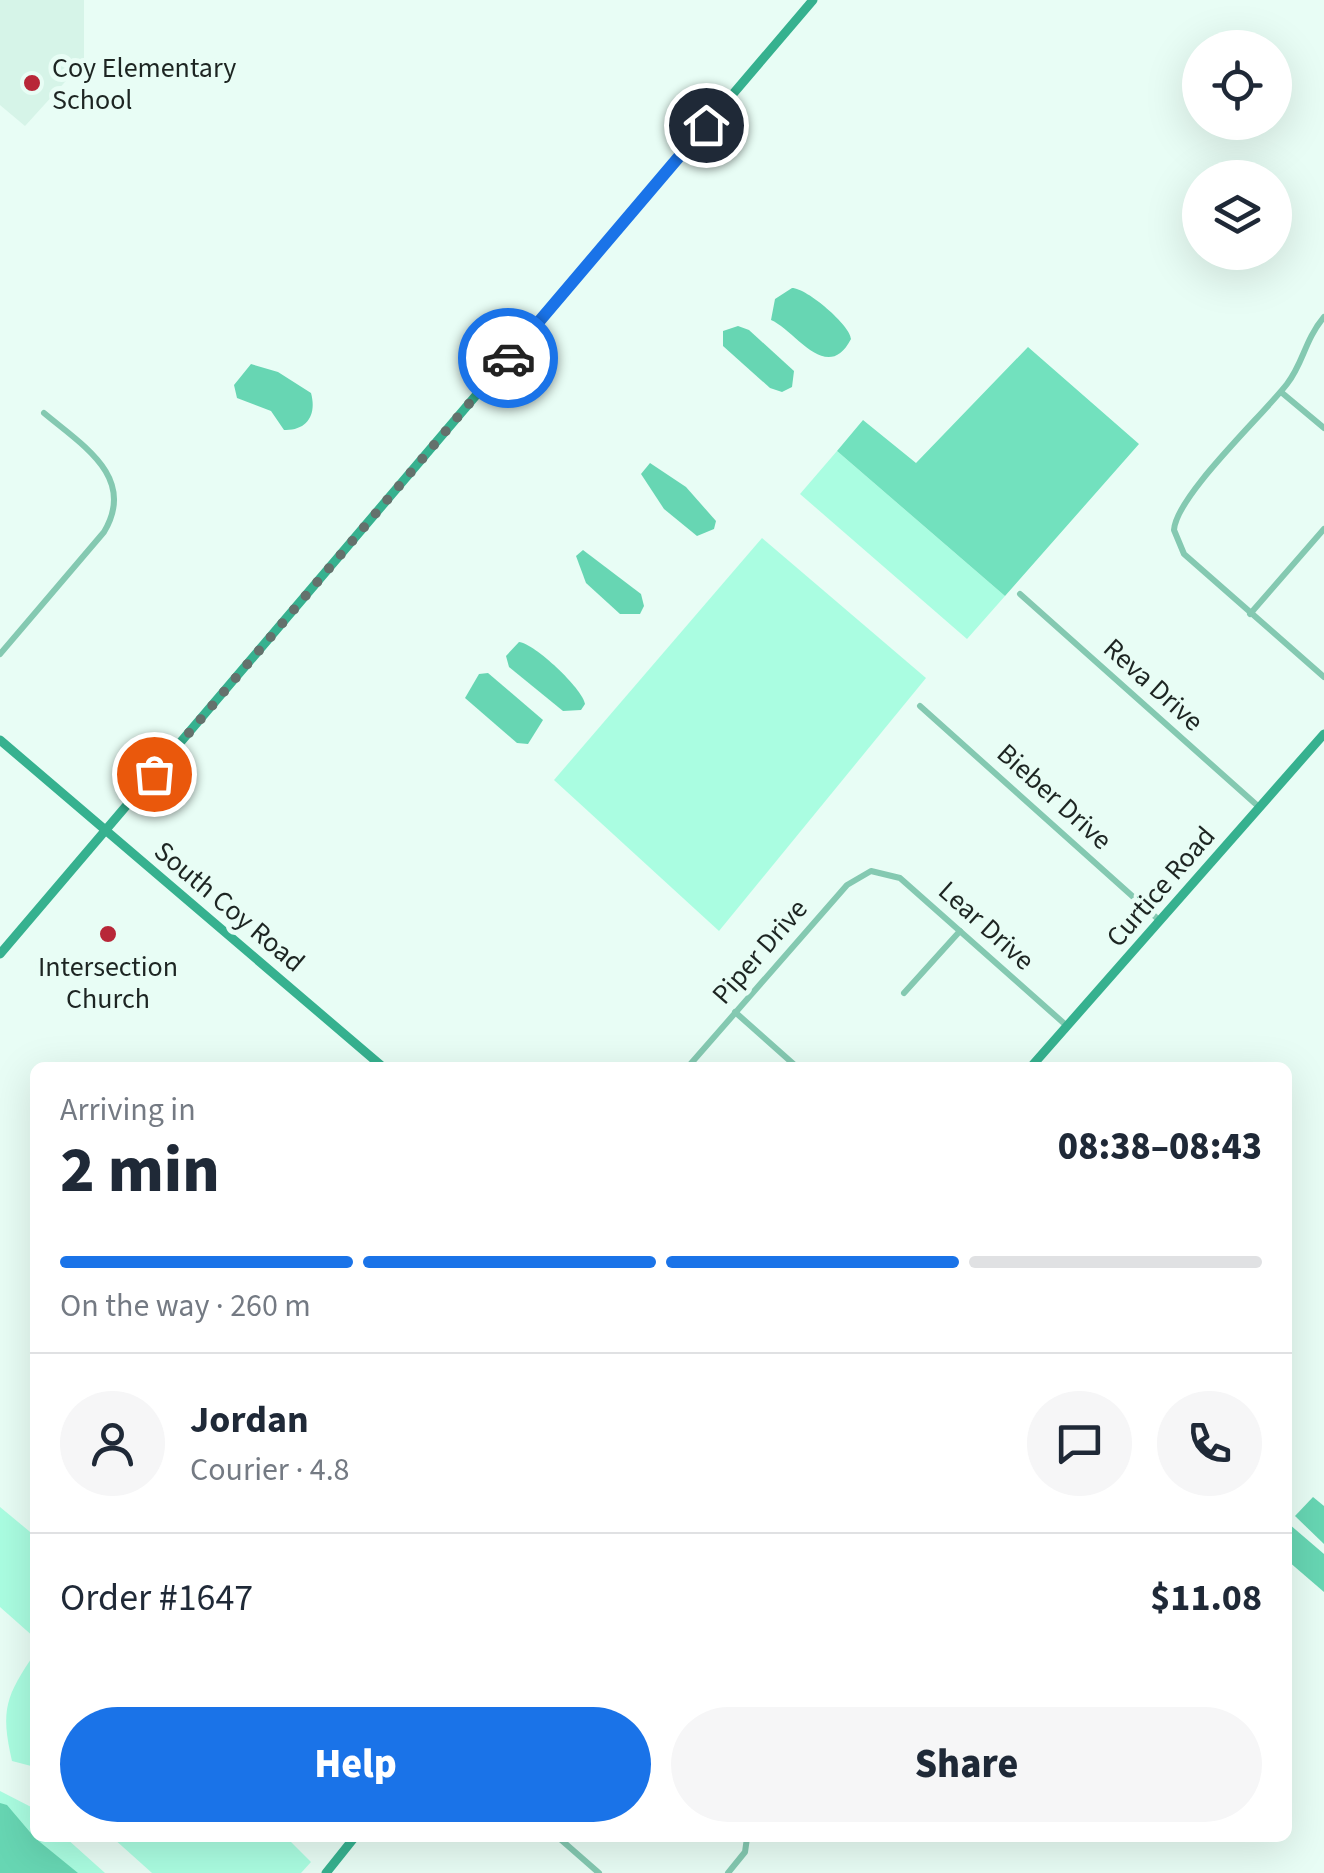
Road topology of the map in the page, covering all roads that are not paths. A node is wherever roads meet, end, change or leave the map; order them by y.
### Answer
1 (813, 0) edge
2 (1324, 316) edge
3 (1281, 392) junction
4 (44, 413) dead end
5 (1324, 428) edge
6 (1324, 529) edge
7 (1020, 594) dead end
8 (1250, 614) junction
9 (0, 654) edge
10 (1324, 677) edge
11 (920, 706) dead end
12 (1324, 734) edge
13 (0, 740) edge
14 (1259, 807) junction
15 (106, 830) junction
16 (871, 871) joint
17 (1160, 920) junction
18 (960, 931) junction
19 (0, 954) edge
20 (904, 992) dead end
21 (735, 1012) junction
22 (1066, 1026) junction
23 (377, 1062) edge
24 (692, 1062) edge
25 (791, 1062) edge
26 (1035, 1062) edge
27 (351, 1842) edge
28 (563, 1842) edge
29 (746, 1842) edge
30 (326, 1873) edge
31 (599, 1873) edge
32 (728, 1873) edge

1 - 15 street
2 - 3 street
3 - 5 street
3 - 8 street
4 - 9 street
6 - 8 street
7 - 14 street, Reva Drive
8 - 10 street
11 - 17 street, Bieber Drive
12 - 14 street, Curtice Road
13 - 15 street, South Coy Road
14 - 17 street, Curtice Road
15 - 19 street
15 - 23 street, South Coy Road
16 - 18 street, Lear Drive
16 - 21 street, Piper Drive
17 - 22 street, Curtice Road
18 - 20 street
18 - 22 street, Lear Drive
21 - 24 street, Piper Drive
21 - 25 street
22 - 26 street, Curtice Road
27 - 30 street
28 - 31 street
29 - 32 street

